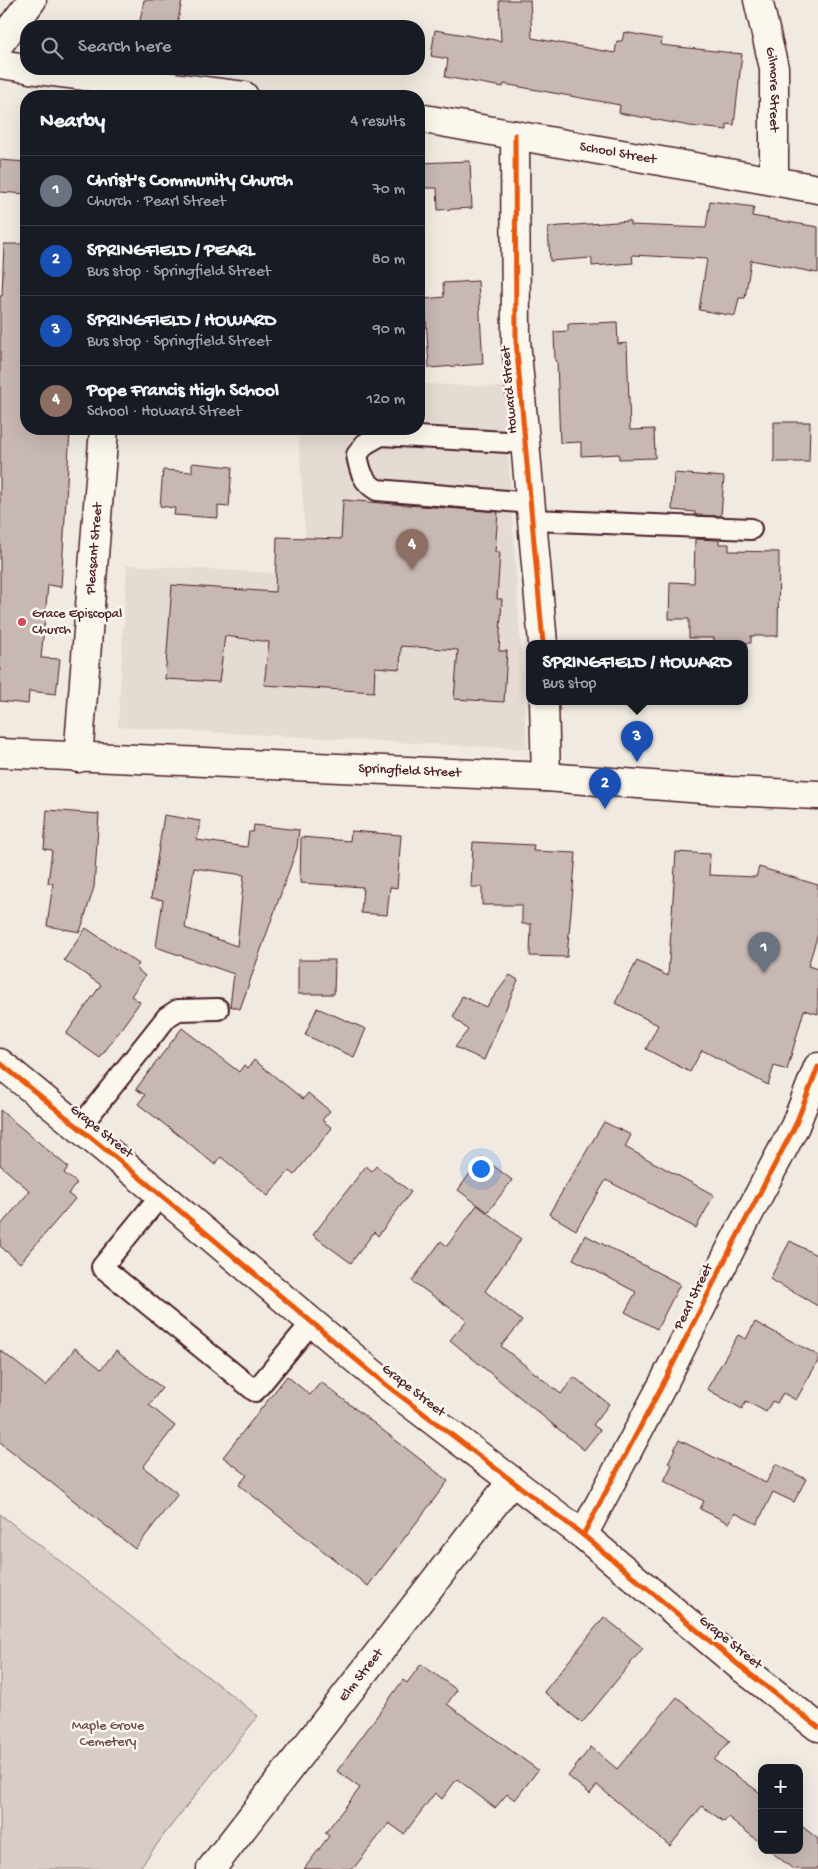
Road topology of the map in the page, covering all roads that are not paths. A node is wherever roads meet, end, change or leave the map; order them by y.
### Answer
1 (32, 0) edge
2 (758, 0) edge
3 (0, 43) edge
4 (0, 64) edge
5 (20, 67) edge
6 (61, 75) edge
7 (132, 89) edge
8 (148, 90) edge
9 (425, 119) edge
10 (515, 134) junction
11 (774, 181) junction
12 (818, 189) edge
13 (104, 435) edge
14 (526, 443) junction
15 (532, 512) junction
16 (751, 529) dead end
17 (543, 640) edge
18 (544, 705) edge
19 (0, 753) edge
20 (78, 758) junction
21 (546, 777) junction
22 (818, 795) edge
23 (218, 1009) dead end
24 (0, 1063) edge
25 (818, 1067) edge
26 (79, 1128) junction
27 (161, 1195) junction
28 (312, 1322) junction
29 (512, 1481) junction
30 (583, 1535) junction
31 (818, 1728) edge
32 (222, 1865) edge

1 - 3 street
2 - 11 street, Gilmore Street
4 - 5 street
6 - 7 street
7 - 8 street
9 - 10 street, School Street
10 - 11 street, School Street
10 - 14 street, Howard Street
11 - 12 street, School Street
13 - 20 street, Pleasant Street
14 - 15 street, Howard Street
14 - 15 lane
15 - 16 lane
15 - 17 street, Howard Street
18 - 21 street
19 - 20 street, Springfield Street
20 - 21 street, Springfield Street
21 - 22 street, Springfield Street
23 - 26 lane
24 - 26 street, Grape Street
25 - 30 street, Pearl Street
26 - 27 street, Grape Street
27 - 28 street, Grape Street
27 - 28 lane
28 - 29 street, Grape Street
29 - 30 street, Grape Street
29 - 32 street, Elm Street
30 - 31 street, Grape Street

